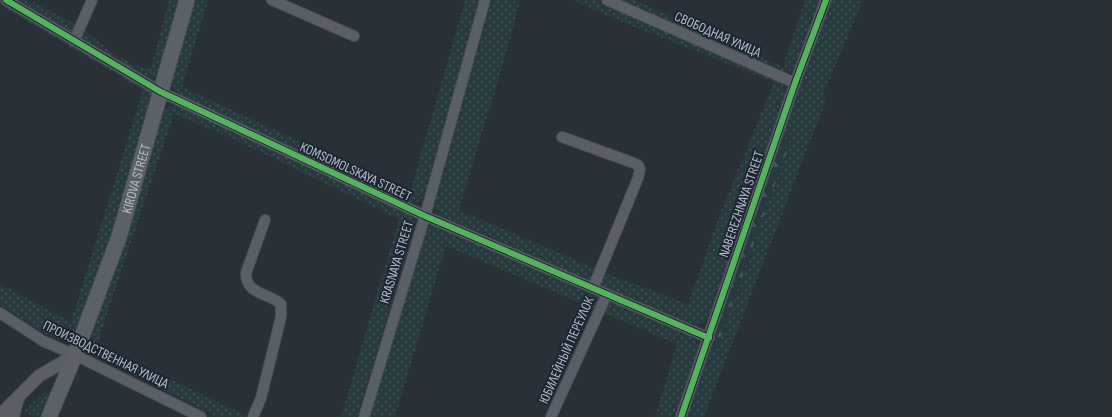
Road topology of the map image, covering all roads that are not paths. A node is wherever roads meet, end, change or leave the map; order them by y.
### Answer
1 (6, 0) edge
2 (92, 0) edge
3 (187, 0) edge
4 (272, 0) edge
5 (486, 0) edge
6 (607, 0) edge
7 (826, 0) edge
8 (354, 36) dead end
9 (74, 41) junction
10 (795, 83) junction
11 (161, 92) junction
12 (562, 137) dead end
13 (425, 216) junction
14 (264, 220) dead end
15 (593, 288) junction
16 (607, 294) junction
17 (0, 313) edge
18 (709, 338) junction
19 (75, 355) junction
20 (39, 376) junction
21 (61, 386) junction
22 (18, 397) junction
23 (0, 415) edge
24 (13, 417) edge
25 (49, 417) edge
26 (201, 417) edge
27 (253, 417) edge
28 (364, 417) edge
29 (551, 417) edge
30 (681, 417) edge

1 - 9 street, KOMSOMOLSKAYA STREET
2 - 9 street
3 - 11 main road, KIROVA STREET
4 - 8 street
5 - 13 street, KRASNAYA STREET
6 - 10 street, СВОБОДНАЯ УЛИЦА
7 - 10 street, NABEREZHNAYA STREET
9 - 11 street, KOMSOMOLSKAYA STREET
10 - 18 street, NABEREZHNAYA STREET
11 - 13 street, KOMSOMOLSKAYA STREET
11 - 19 main road, KIROVA STREET
12 - 15 street
13 - 15 street, KOMSOMOLSKAYA STREET
13 - 28 street, KRASNAYA STREET
14 - 27 street
15 - 16 street, KOMSOMOLSKAYA STREET
16 - 18 street, KOMSOMOLSKAYA STREET
16 - 29 street, ЮБИЛЕЙНЫЙ ПЕРЕУЛОК
17 - 19 street, ПРОИЗВОДСТВЕННАЯ УЛИЦА
18 - 30 street, NABEREZHNAYA STREET
19 - 20 street
19 - 21 main road, KIROVA STREET
19 - 26 street, ПРОИЗВОДСТВЕННАЯ УЛИЦА
20 - 21 street
20 - 22 street
21 - 25 main road, KIROVA STREET
22 - 23 street
22 - 24 street

